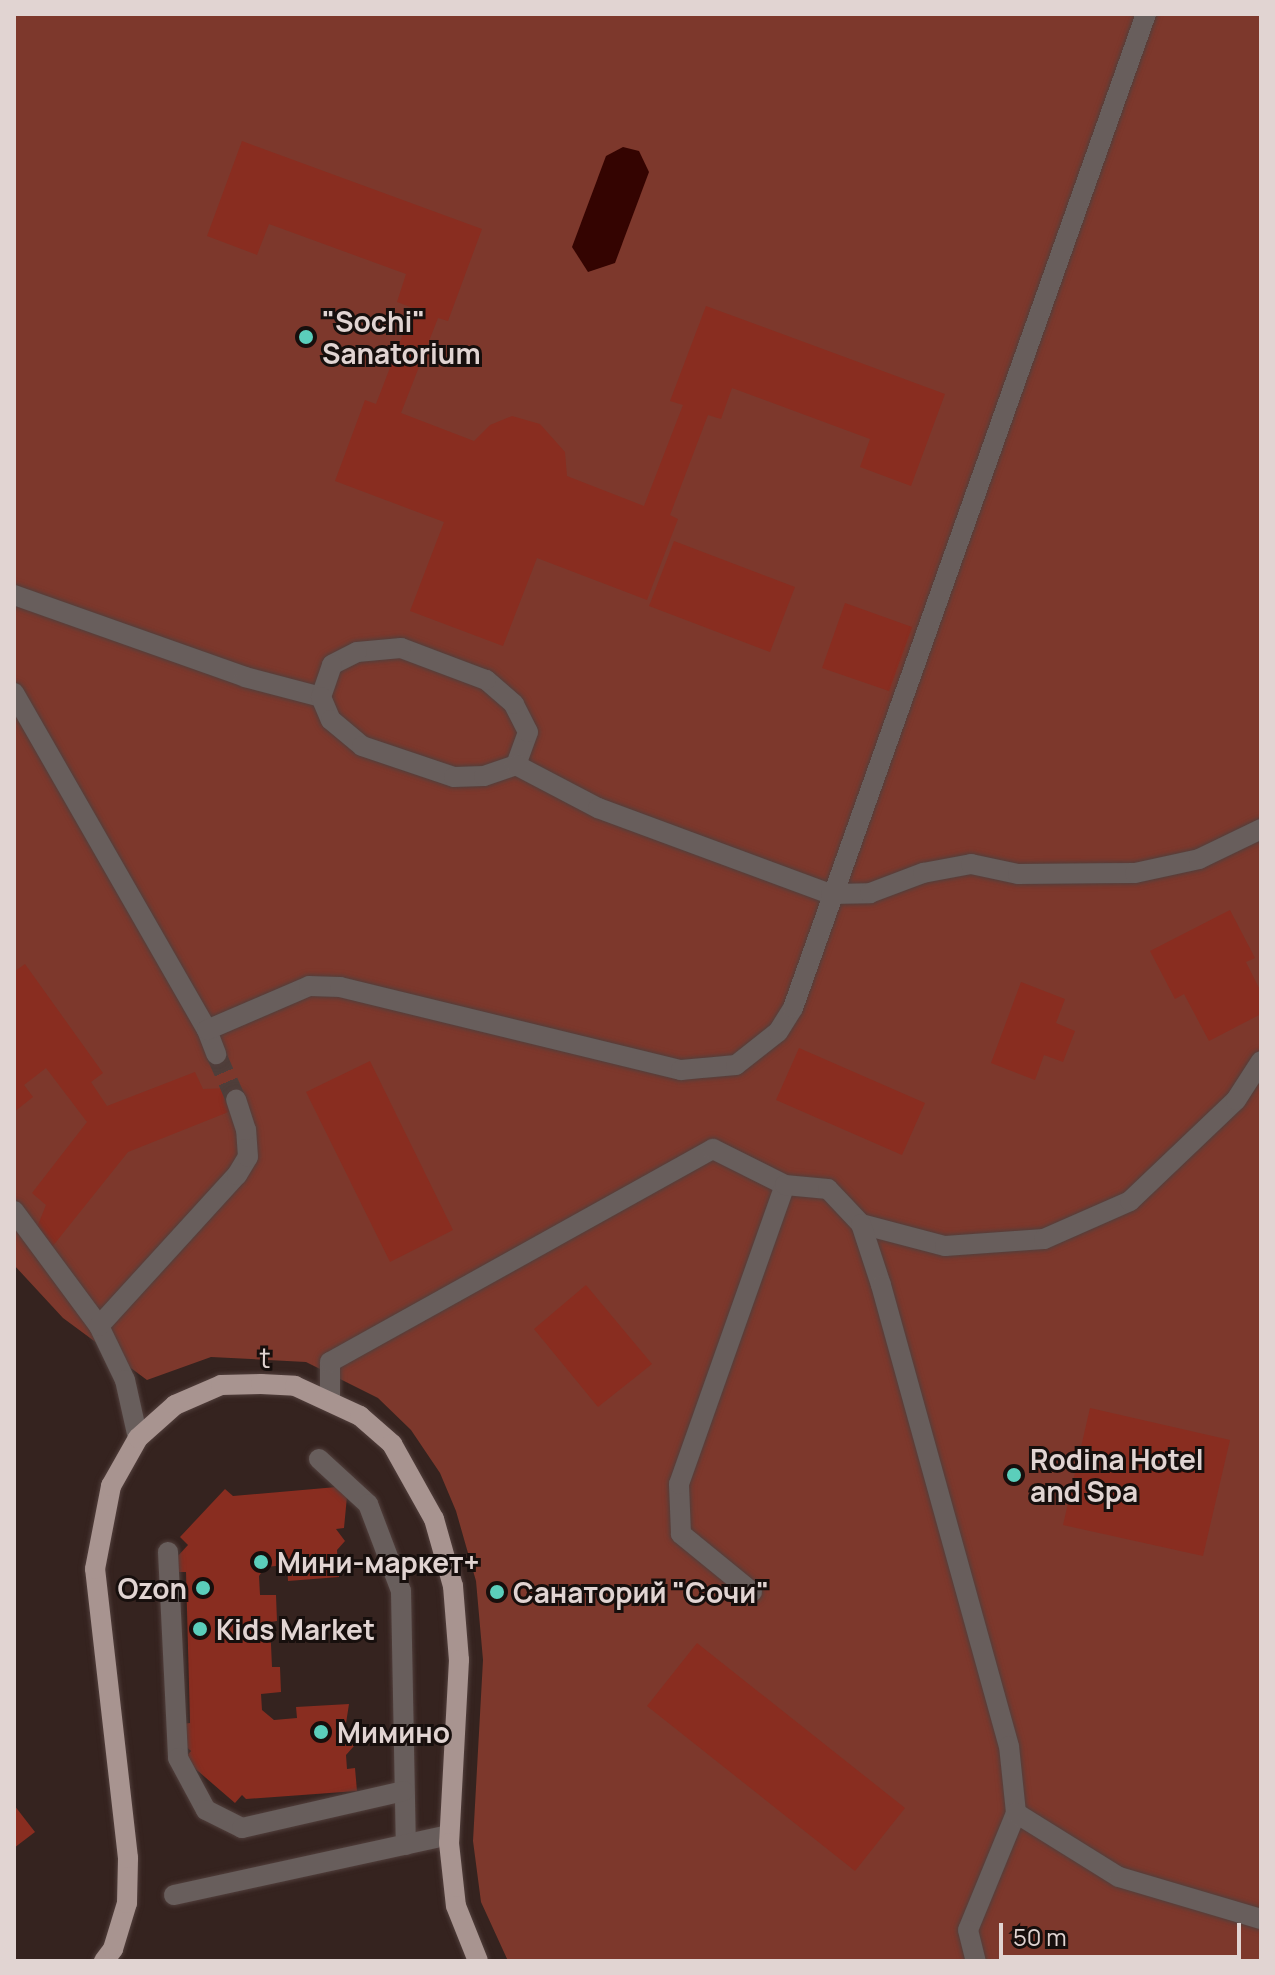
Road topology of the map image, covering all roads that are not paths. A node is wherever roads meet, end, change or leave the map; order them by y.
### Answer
1 (1146, 14) edge
2 (14, 595) edge
3 (14, 693) edge
4 (321, 697) junction
5 (516, 765) junction
6 (1261, 829) edge
7 (831, 894) junction
8 (207, 1030) junction
9 (216, 1054) tunnel mouth
10 (1261, 1061) edge
11 (236, 1100) tunnel mouth
12 (785, 1185) junction
13 (14, 1211) edge
14 (861, 1224) junction
15 (99, 1326) junction
16 (330, 1400) junction
17 (138, 1438) junction
18 (319, 1459) dead end
19 (168, 1552) dead end
20 (752, 1592) dead end
21 (404, 1791) junction
22 (1016, 1813) junction
23 (449, 1835) junction
24 (406, 1845) junction
25 (174, 1895) dead end
26 (1261, 1919) edge
27 (975, 1959) edge
28 (104, 1961) edge
29 (478, 1961) edge

1 - 7 lane
2 - 4 lane
3 - 8 lane
4 - 5 lane
4 - 5 lane
5 - 7 lane
6 - 7 lane
7 - 8 lane
8 - 9 lane
10 - 14 lane
11 - 15 lane
12 - 14 lane
12 - 16 lane
12 - 20 lane
13 - 15 lane
14 - 22 lane
15 - 17 lane
16 - 17 main road, t
16 - 23 main road, t
17 - 28 main road, t
18 - 21 lane
19 - 21 lane
21 - 24 lane
22 - 26 lane
22 - 27 lane
23 - 24 lane
23 - 29 main road, t
24 - 25 lane

